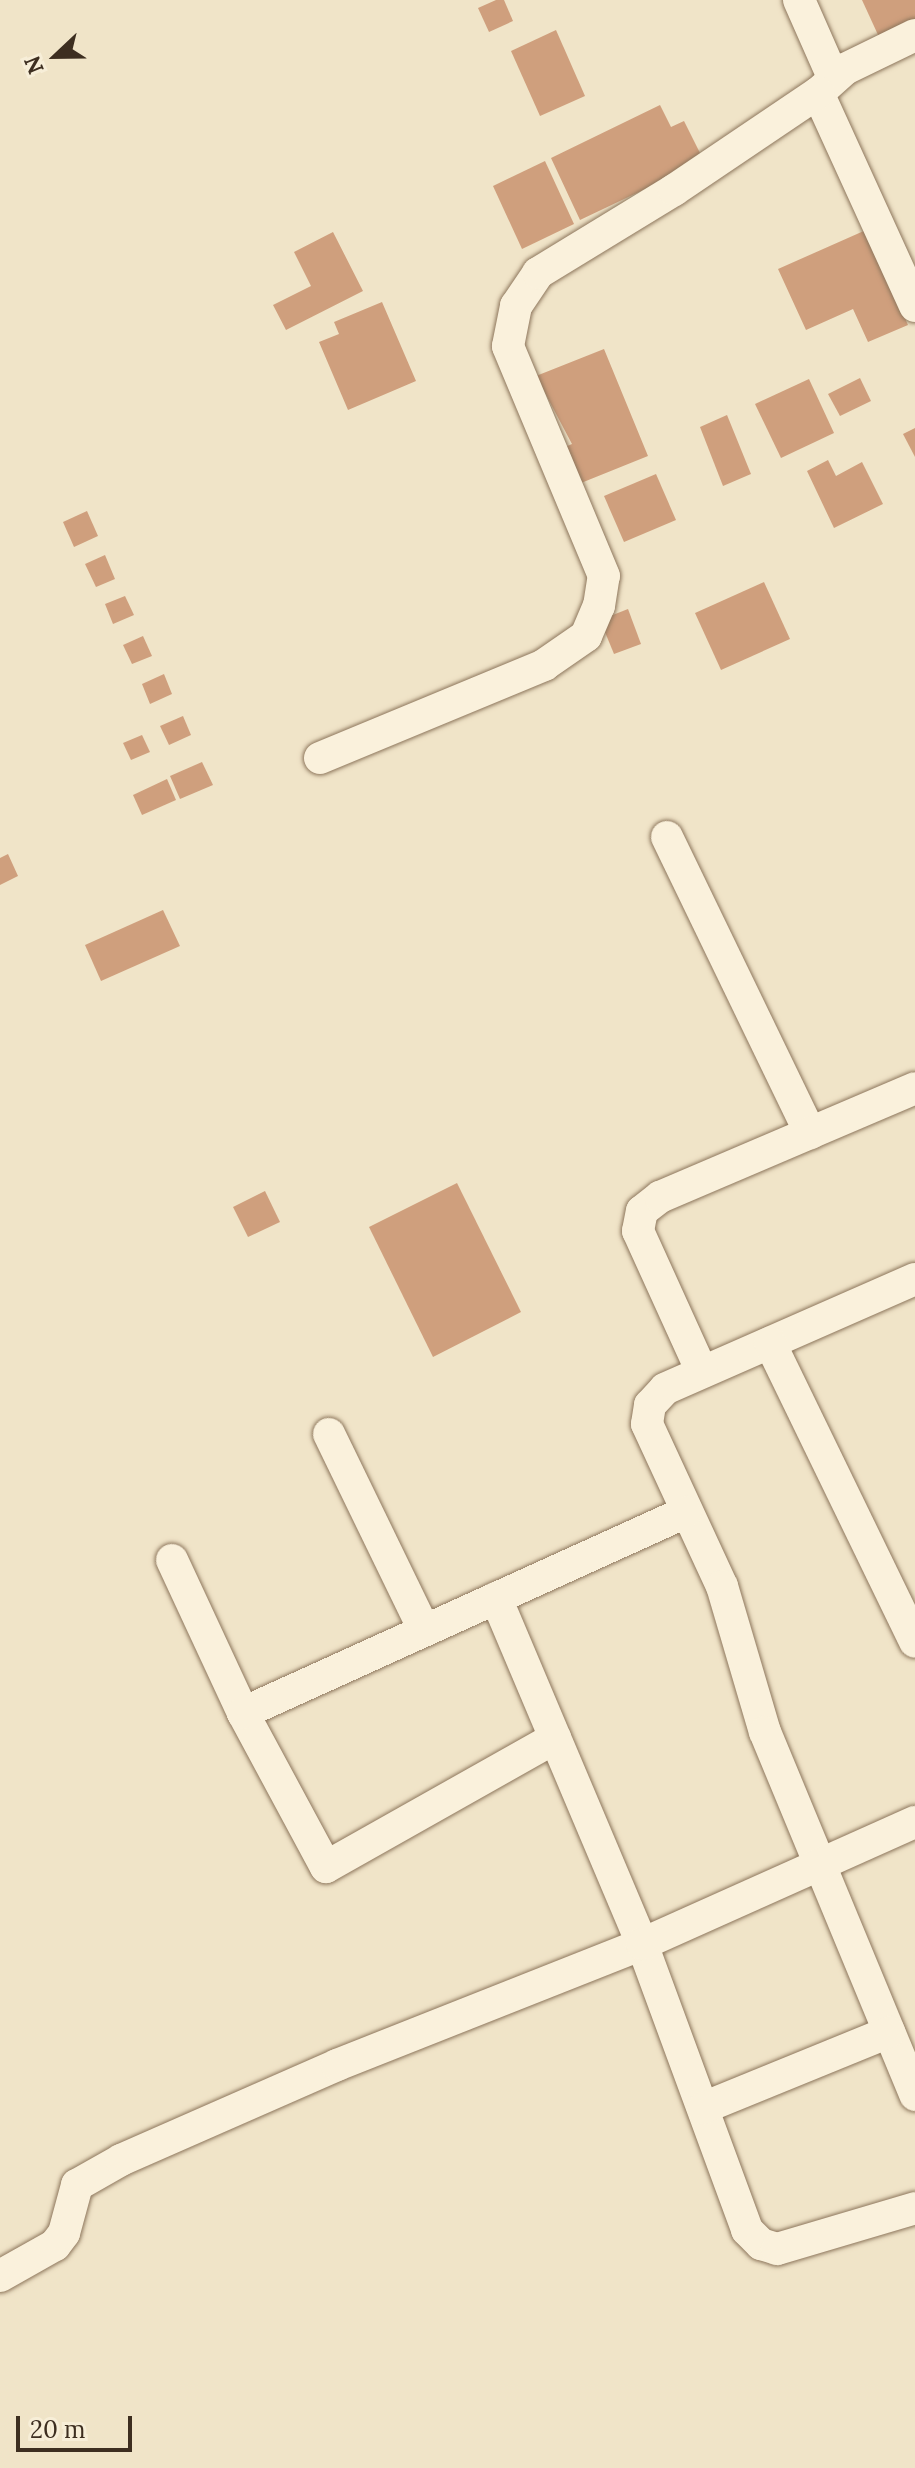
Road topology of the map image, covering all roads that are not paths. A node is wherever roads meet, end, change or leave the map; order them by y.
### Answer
1 (799, 0) edge
2 (915, 35) edge
3 (826, 85) junction
4 (915, 306) edge
5 (320, 758) dead end
6 (667, 837) dead end
7 (915, 1088) edge
8 (810, 1133) junction
9 (915, 1279) edge
10 (770, 1343) junction
11 (702, 1372) junction
12 (329, 1434) dead end
13 (686, 1512) junction
14 (172, 1560) dead end
15 (496, 1598) junction
16 (424, 1630) junction
17 (915, 1642) edge
18 (243, 1713) junction
19 (555, 1738) junction
20 (915, 1822) edge
21 (820, 1865) junction
22 (642, 1944) junction
23 (889, 2032) junction
24 (915, 2095) edge
25 (703, 2108) junction
26 (915, 2208) edge
27 (0, 2276) edge

1 - 3 street
2 - 3 street
3 - 4 street
3 - 5 street
6 - 8 street
7 - 8 street
8 - 11 street
9 - 10 street
10 - 11 street
10 - 17 street
11 - 13 street
12 - 16 street
13 - 15 street
13 - 21 street
14 - 18 street
15 - 16 street
15 - 19 street
16 - 18 street
18 - 19 street
19 - 22 street
20 - 21 street
21 - 22 street
21 - 23 street
22 - 25 street
22 - 27 street
23 - 24 street
23 - 25 street
25 - 26 street

